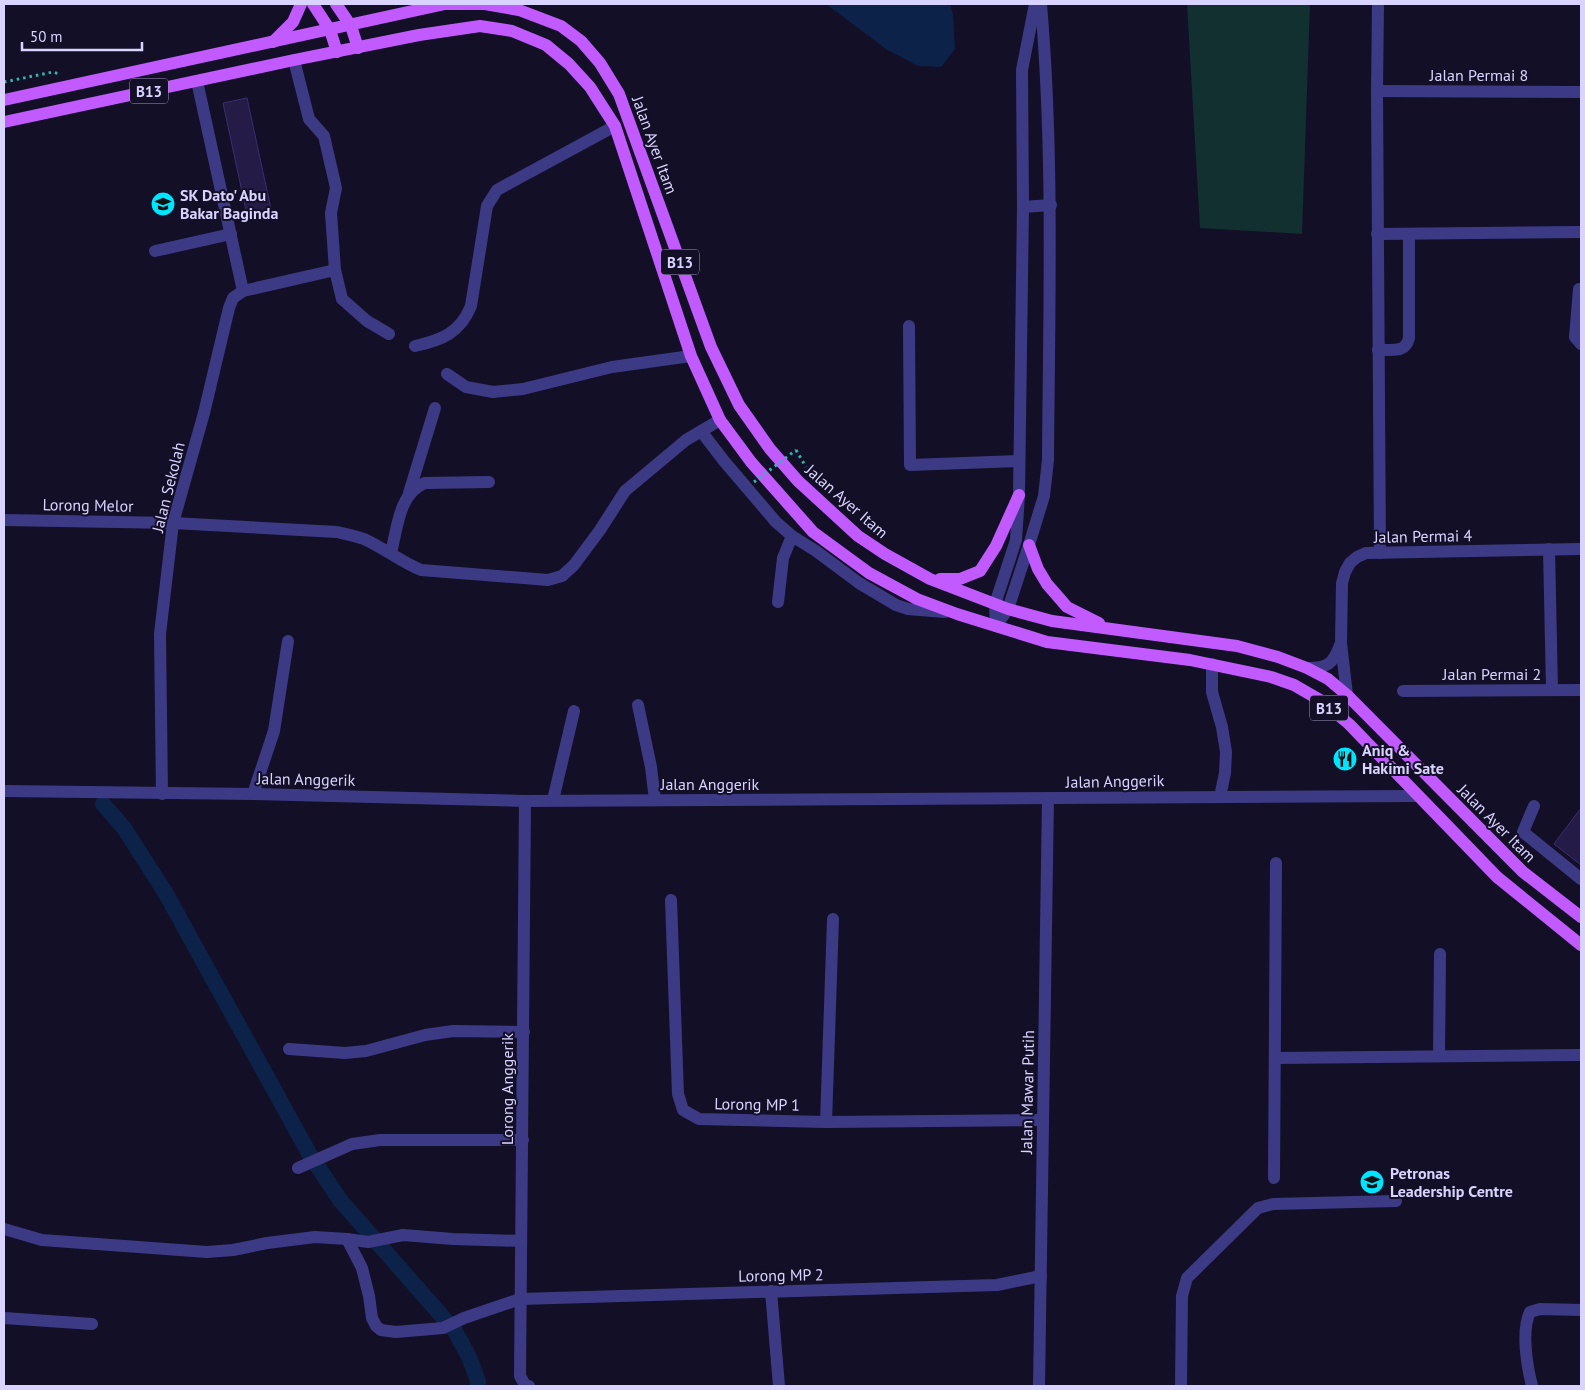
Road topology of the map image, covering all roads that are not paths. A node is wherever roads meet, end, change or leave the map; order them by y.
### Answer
1 (300, 4) edge
2 (313, 4) edge
3 (336, 4) edge
4 (443, 4) edge
5 (1035, 4) edge
6 (1041, 4) edge
7 (1378, 4) edge
8 (351, 26) junction
9 (330, 30) junction
10 (273, 42) junction
11 (358, 48) junction
12 (337, 52) junction
13 (294, 60) junction
14 (197, 81) junction
15 (1376, 91) junction
16 (1581, 92) edge
17 (4, 100) edge
18 (4, 122) edge
19 (615, 126) junction
20 (1050, 205) junction
21 (1023, 207) junction
22 (1581, 232) edge
23 (231, 234) junction
24 (1377, 234) junction
25 (1409, 234) junction
26 (156, 251) dead end
27 (335, 270) junction
28 (1579, 289) dead end
29 (243, 291) junction
30 (909, 326) dead end
31 (389, 334) dead end
32 (1581, 344) edge
33 (415, 346) dead end
34 (1378, 350) junction
35 (691, 356) junction
36 (447, 374) dead end
37 (435, 408) dead end
38 (720, 420) junction
39 (701, 431) junction
40 (1019, 461) junction
41 (489, 482) dead end
42 (408, 495) junction
43 (1019, 495) junction
44 (4, 520) edge
45 (173, 523) junction
46 (792, 536) junction
47 (1029, 545) junction
48 (1581, 549) edge
49 (1549, 550) junction
50 (391, 553) junction
51 (1380, 553) junction
52 (930, 579) junction
53 (778, 602) dead end
54 (995, 604) junction
55 (1008, 609) junction
56 (957, 614) junction
57 (996, 626) junction
58 (1110, 629) junction
59 (288, 641) dead end
60 (1341, 643) junction
61 (1212, 664) junction
62 (1307, 668) junction
63 (1552, 690) junction
64 (1581, 690) edge
65 (1403, 691) dead end
66 (1347, 695) junction
67 (638, 705) dead end
68 (574, 711) dead end
69 (4, 791) edge
70 (162, 794) junction
71 (253, 794) junction
72 (1220, 796) junction
73 (1416, 796) junction
74 (1048, 798) junction
75 (553, 800) junction
76 (656, 800) junction
77 (525, 801) junction
78 (1534, 806) dead end
79 (1276, 863) dead end
80 (1581, 879) edge
81 (671, 900) dead end
82 (1581, 917) edge
83 (833, 919) dead end
84 (1581, 945) edge
85 (1440, 954) dead end
86 (524, 1032) junction
87 (289, 1049) dead end
88 (1581, 1055) edge
89 (1439, 1056) junction
90 (1275, 1058) junction
91 (1043, 1120) junction
92 (826, 1122) junction
93 (523, 1140) junction
94 (308, 1163) dead end
95 (1274, 1178) dead end
96 (1396, 1201) dead end
97 (4, 1230) edge
98 (347, 1239) junction
99 (522, 1241) junction
100 (1041, 1276) junction
101 (771, 1292) junction
102 (520, 1299) junction
103 (1581, 1310) edge
104 (4, 1318) edge
105 (92, 1324) dead end
106 (529, 1386) edge
107 (779, 1386) edge
108 (1039, 1386) edge
109 (1181, 1386) edge
110 (1532, 1386) edge

1 - 10 main road
2 - 9 main road
3 - 8 main road
4 - 8 main road, Jalan Ayer Itam / B13
4 - 52 main road, Jalan Ayer Itam / B13
5 - 21 street
6 - 20 street
7 - 15 street
8 - 9 main road, B13
8 - 11 main road
9 - 10 main road, B13
9 - 12 main road
10 - 17 main road, B13
11 - 12 main road, B13
11 - 19 main road, Jalan Ayer Itam / B13
12 - 13 main road, B13
13 - 14 main road, B13
13 - 27 street
14 - 18 main road, B13
14 - 23 street
15 - 16 street, Jalan Permai 8
15 - 24 street
19 - 33 street
19 - 35 main road, Jalan Ayer Itam / B13
20 - 21 street
20 - 47 street
21 - 40 street
22 - 25 street
23 - 26 street
23 - 29 street
24 - 25 street
24 - 34 street
25 - 34 street
27 - 29 street
27 - 31 street
28 - 32 street
29 - 45 street, Jalan Sekolah
30 - 40 street
34 - 51 street
35 - 36 street
35 - 38 main road, Jalan Ayer Itam / B13
37 - 42 street
38 - 39 street, Lorong Melor
38 - 56 main road, Jalan Ayer Itam / B13
39 - 46 street
39 - 50 street, Lorong Melor
40 - 43 street
41 - 42 street
42 - 50 street
43 - 52 main road
43 - 54 street
44 - 45 street, Lorong Melor
45 - 50 street, Lorong Melor
45 - 70 street, Jalan Sekolah
46 - 53 street
46 - 56 street
47 - 55 street
47 - 58 main road
48 - 49 street, Jalan Permai 4
49 - 51 street, Jalan Permai 4
49 - 63 street
51 - 60 street, Jalan Permai 4
52 - 54 main road, Jalan Ayer Itam / B13
54 - 55 main road, Jalan Ayer Itam / B13
54 - 57 street
55 - 57 street
55 - 58 main road, Jalan Ayer Itam / B13
56 - 57 main road, B13
57 - 61 main road, B13
58 - 62 main road, Jalan Ayer Itam / B13
59 - 71 street
60 - 62 street, Jalan Permai 4
60 - 66 street, Jalan Permai 4
61 - 72 street
61 - 73 main road, B13
62 - 66 main road, Jalan Ayer Itam / B13
63 - 64 street, Jalan Permai 2
63 - 65 street, Jalan Permai 2
66 - 82 main road, Jalan Ayer Itam / B13
67 - 76 street
68 - 75 street
69 - 70 street, Jalan Anggerik
70 - 71 street, Jalan Anggerik
71 - 77 street, Jalan Anggerik
72 - 73 street, Jalan Anggerik
72 - 74 street, Jalan Anggerik
73 - 84 main road, B13
74 - 76 street, Jalan Anggerik
74 - 91 street, Jalan Mawar Putih
75 - 76 street, Jalan Anggerik
75 - 77 street, Jalan Anggerik
77 - 86 street, Lorong Anggerik
78 - 80 street
79 - 90 street
81 - 92 street, Lorong MP 1
83 - 92 street
85 - 89 street
86 - 87 street
86 - 93 street, Lorong Anggerik
88 - 89 street
89 - 90 street
90 - 95 street
91 - 92 street, Lorong MP 1
91 - 100 street, Jalan Mawar Putih
93 - 94 street
93 - 99 street, Lorong Anggerik
96 - 109 street
97 - 98 street
98 - 99 street
98 - 102 street, Lorong MP 2
99 - 102 street, Lorong Anggerik
100 - 101 street, Lorong MP 2
100 - 108 street, Jalan Mawar Putih
101 - 102 street, Lorong MP 2
101 - 107 street
102 - 106 street, Lorong Anggerik
103 - 110 street
104 - 105 street

